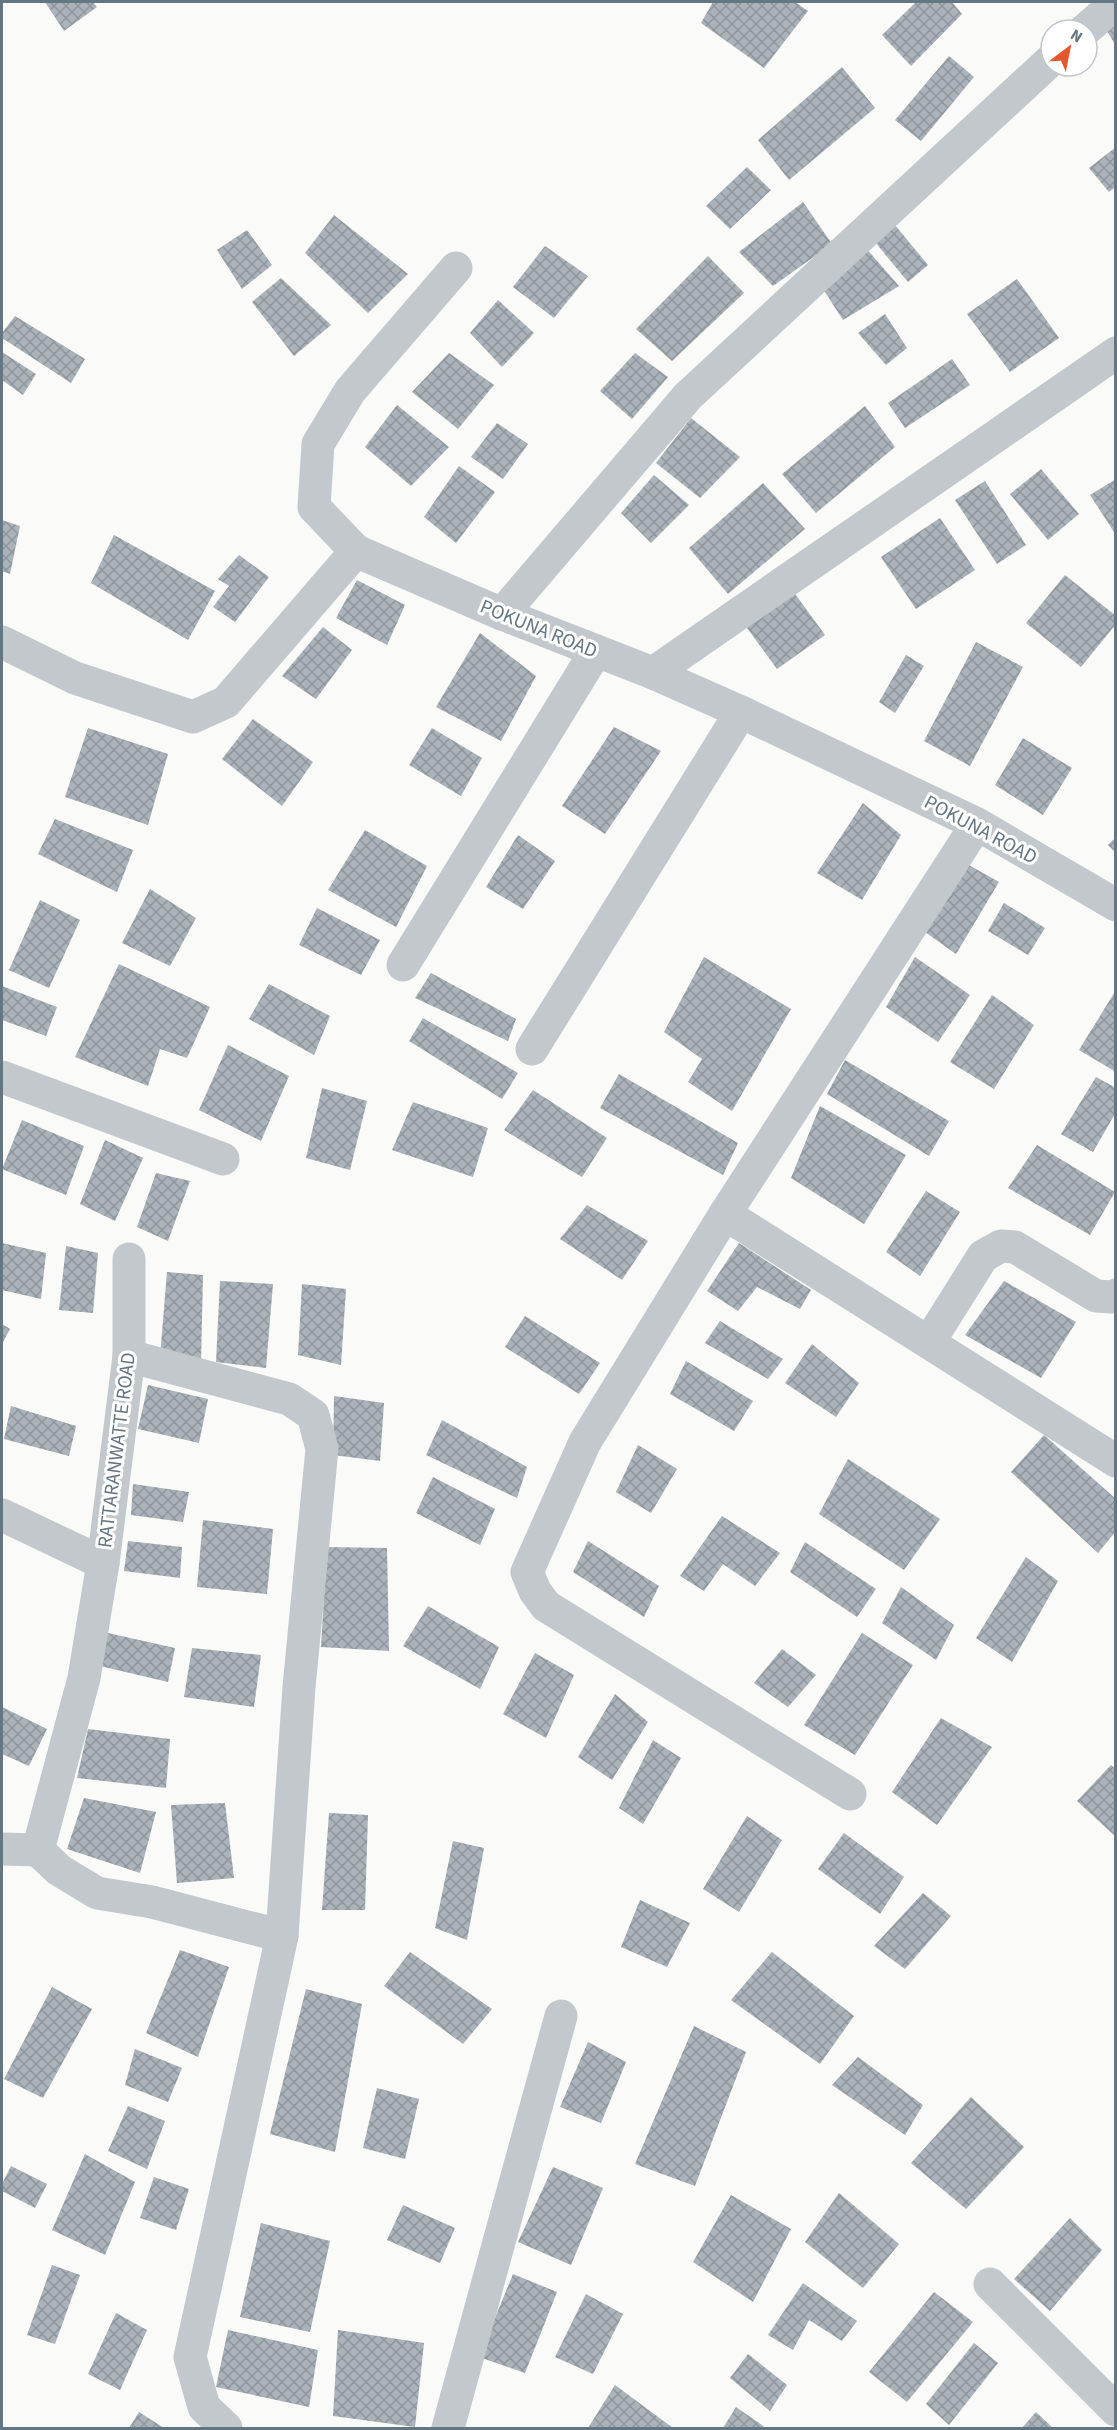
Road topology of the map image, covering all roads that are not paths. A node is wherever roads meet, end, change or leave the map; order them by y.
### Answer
1 (1116, 3) edge
2 (1099, 18) edge
3 (1039, 71) edge
4 (456, 268) dead end
5 (1116, 353) edge
6 (356, 551) junction
7 (502, 614) junction
8 (2, 642) edge
9 (596, 651) junction
10 (652, 673) junction
11 (741, 712) junction
12 (977, 824) junction
13 (1116, 905) edge
14 (403, 965) dead end
15 (532, 1049) dead end
16 (2, 1077) edge
17 (223, 1159) dead end
18 (725, 1214) junction
19 (129, 1259) dead end
20 (1116, 1295) edge
21 (929, 1342) junction
22 (129, 1356) junction
23 (1116, 1461) edge
24 (2, 1515) edge
25 (103, 1563) junction
26 (850, 1794) dead end
27 (2, 1849) edge
28 (38, 1850) junction
29 (282, 1936) junction
30 (561, 2016) dead end
31 (990, 2284) dead end
32 (1116, 2410) edge
33 (226, 2428) edge
34 (448, 2428) edge

1 - 2 street
3 - 7 street
4 - 6 street
5 - 10 street
6 - 7 street, POKUNA ROAD
6 - 8 street
7 - 9 street, POKUNA ROAD
9 - 10 street, POKUNA ROAD
9 - 14 street
10 - 11 street, POKUNA ROAD
11 - 12 street, POKUNA ROAD
11 - 15 street
12 - 13 street, POKUNA ROAD
12 - 18 street
16 - 17 street
18 - 21 street
18 - 26 street
19 - 22 street, RATTARANWATTE ROAD
20 - 21 street
21 - 23 street
22 - 25 street, RATTARANWATTE ROAD
22 - 29 street
24 - 25 street, RATTARANWATTE ROAD
25 - 28 street
27 - 28 street
28 - 29 street
29 - 33 street
30 - 34 street
31 - 32 street

